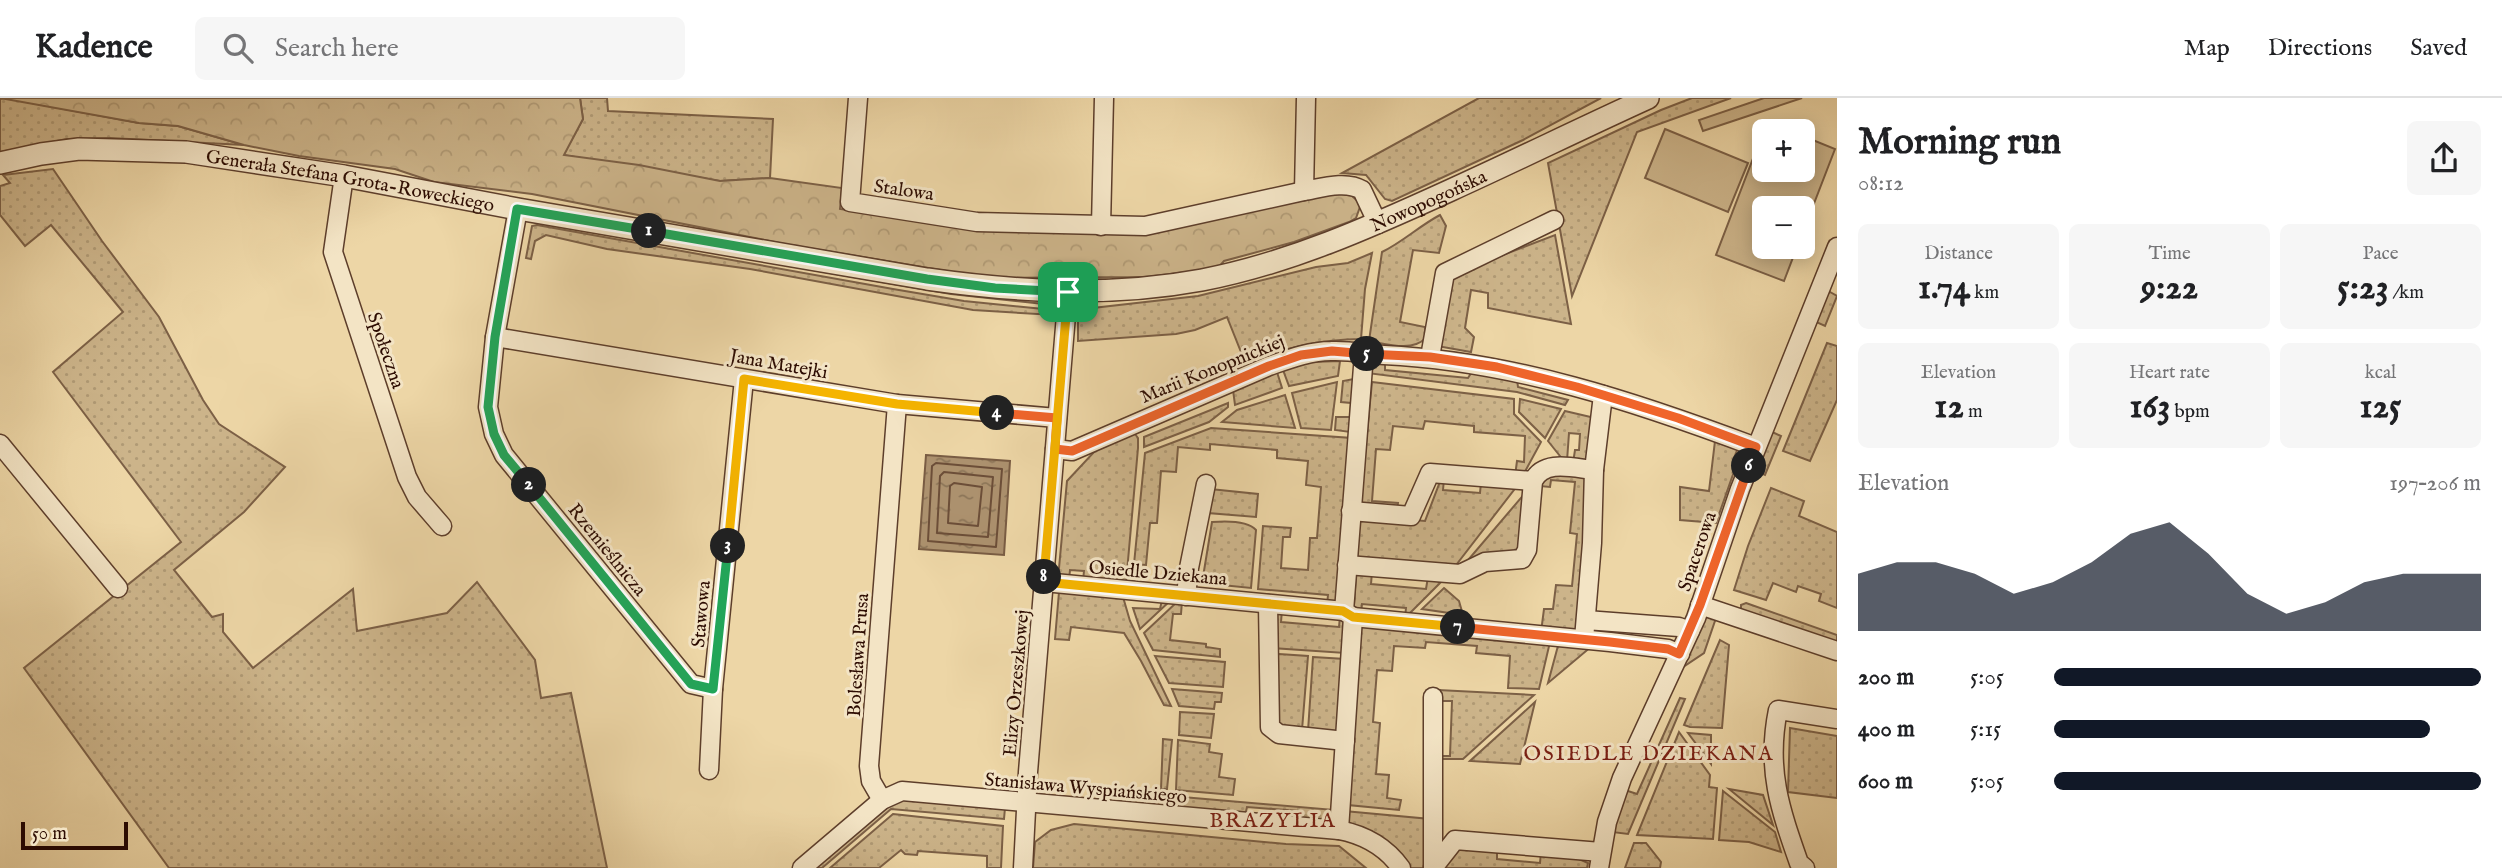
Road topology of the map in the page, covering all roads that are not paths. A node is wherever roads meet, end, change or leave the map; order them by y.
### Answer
1 (858, 98) edge
2 (1104, 98) edge
3 (1648, 98) edge
4 (1311, 99) edge
5 (0, 163) edge
6 (344, 176) junction
7 (1304, 191) junction
8 (517, 209) junction
9 (1554, 220) dead end
10 (1378, 224) junction
11 (1101, 226) junction
12 (1837, 247) edge
13 (1199, 280) joint
14 (1068, 292) junction
15 (495, 337) junction
16 (1364, 354) junction
17 (1430, 357) junction
18 (744, 379) junction
19 (1603, 395) junction
20 (897, 404) junction
21 (1057, 418) junction
22 (0, 444) edge
23 (1756, 447) junction
24 (1055, 449) junction
25 (1594, 470) junction
26 (1533, 481) junction
27 (1206, 484) dead end
28 (1351, 511) junction
29 (442, 526) dead end
30 (1347, 565) junction
31 (1044, 582) junction
32 (118, 588) dead end
33 (1186, 596) junction
34 (1268, 604) junction
35 (1700, 605) junction
36 (1348, 614) junction
37 (1586, 620) junction
38 (1690, 631) junction
39 (1584, 639) junction
40 (1837, 652) edge
41 (1679, 654) junction
42 (713, 689) junction
43 (1433, 697) dead end
44 (1837, 719) edge
45 (1345, 741) junction
46 (709, 770) dead end
47 (882, 800) junction
48 (1026, 802) junction
49 (1339, 830) junction
50 (1600, 860) edge
51 (802, 868) edge
52 (1023, 868) edge
53 (1401, 868) edge
54 (1433, 868) edge
55 (1805, 868) edge

1 - 11 street, Stalowa
2 - 11 street
3 - 10 street, Nowopogońska
4 - 7 street
5 - 6 street, Generała Stefana Grota-Roweckiego
6 - 8 street, Generała Stefana Grota-Roweckiego
6 - 29 street, Społeczna
7 - 10 street
7 - 11 street
8 - 14 street, Generała Stefana Grota-Roweckiego
8 - 15 street, Rzemieślnicza
9 - 17 street
10 - 13 street, Nowopogońska
12 - 23 street, Spacerowa
13 - 14 street, Generała Stefana Grota-Roweckiego
14 - 21 street, Elizy Orzeszkowej
15 - 18 street, Jana Matejki
15 - 42 street, Rzemieślnicza
16 - 17 street, Marii Konopnickiej
16 - 24 street, Marii Konopnickiej
16 - 28 street
17 - 19 street, Marii Konopnickiej
18 - 20 street, Jana Matejki
18 - 42 street, Stawowa
19 - 23 street, Marii Konopnickiej
19 - 25 street
20 - 21 street, Jana Matejki
20 - 47 street, Bolesława Prusa
21 - 24 street, Elizy Orzeszkowej
22 - 32 street
23 - 35 street, Spacerowa
24 - 31 street, Elizy Orzeszkowej
25 - 26 street
25 - 37 street
26 - 28 street
26 - 30 street
27 - 33 street
28 - 30 street
30 - 36 street
31 - 33 street, Osiedle Dziekana
31 - 48 street, Elizy Orzeszkowej
33 - 34 street, Osiedle Dziekana
34 - 36 street, Osiedle Dziekana
34 - 45 street
35 - 38 street, Spacerowa
35 - 40 street
36 - 39 street, Osiedle Dziekana
36 - 45 street
37 - 38 street
37 - 39 street
38 - 41 street, Spacerowa
39 - 41 street, Osiedle Dziekana
41 - 50 street, Spacerowa
42 - 46 street, Stawowa
43 - 54 street
44 - 55 street
45 - 49 street
47 - 48 street, Stanisława Wyspiańskiego
47 - 51 street
48 - 49 street, Stanisława Wyspiańskiego
48 - 52 street, Elizy Orzeszkowej
49 - 53 street, Stanisława Wyspiańskiego
50 - 54 street

